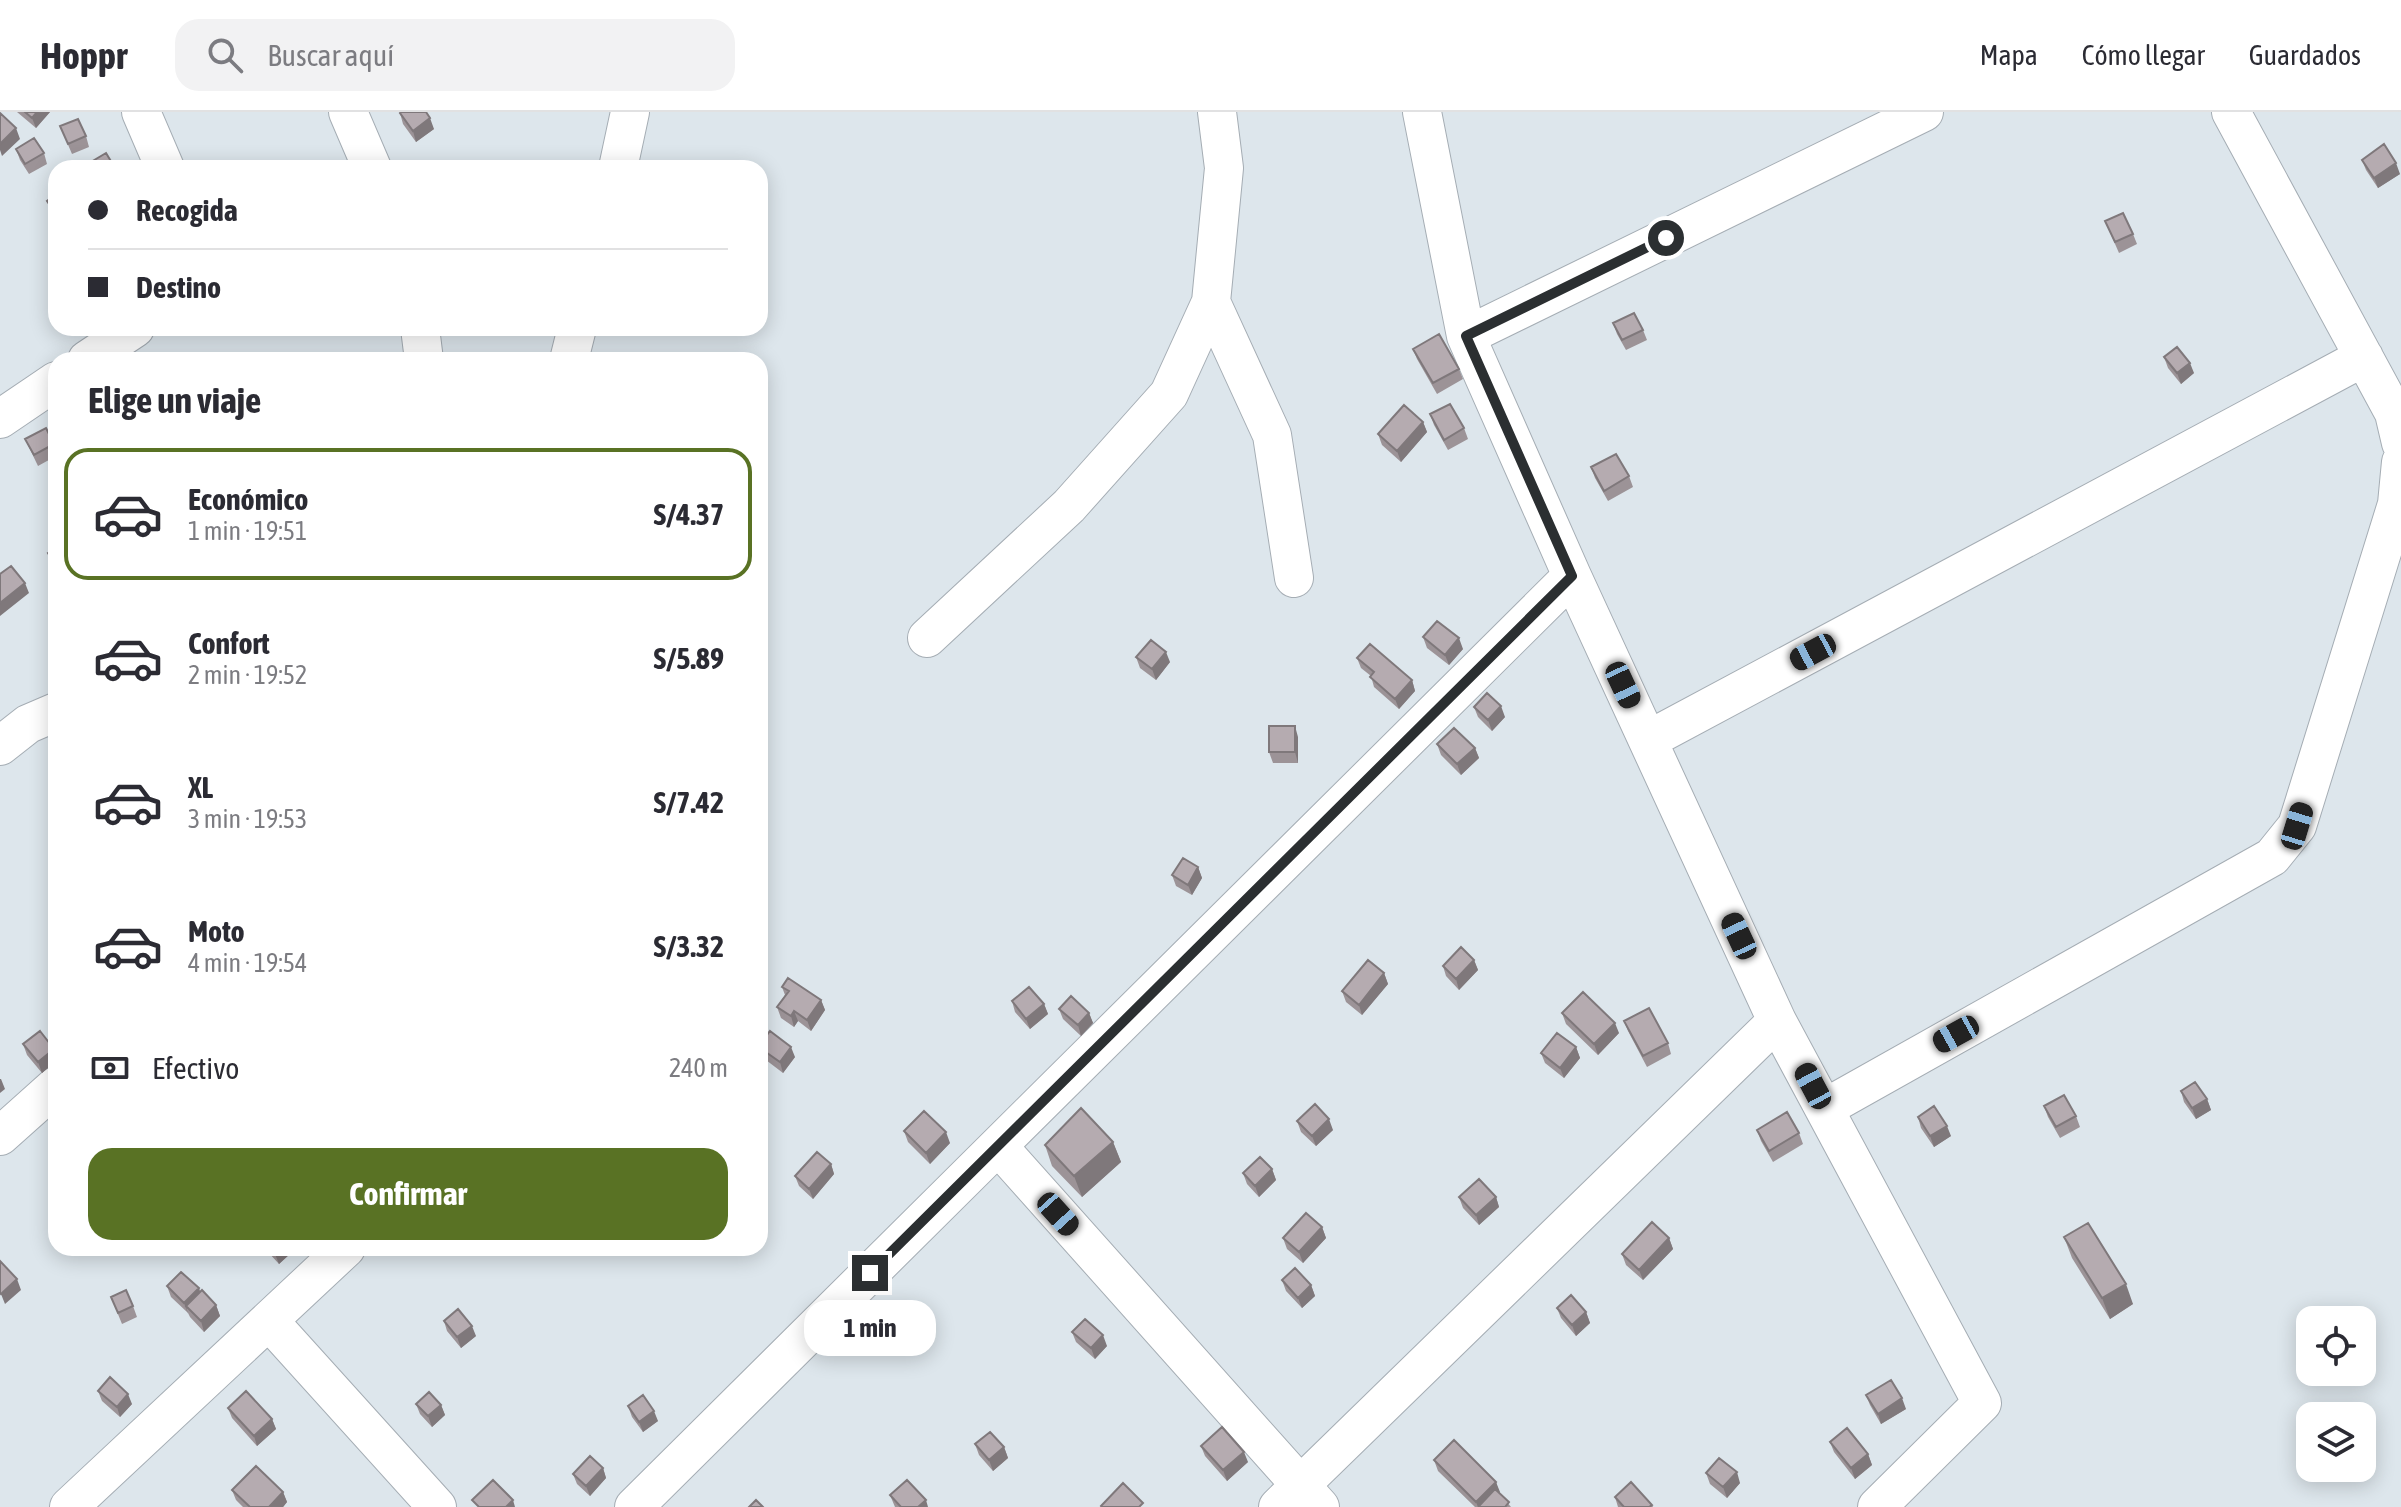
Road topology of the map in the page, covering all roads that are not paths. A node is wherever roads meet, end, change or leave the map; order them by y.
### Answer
1 (141, 112) edge
2 (348, 112) edge
3 (630, 112) edge
4 (1217, 112) edge
5 (1422, 112) edge
6 (1924, 112) edge
7 (2231, 112) edge
8 (162, 160) edge
9 (369, 160) edge
10 (620, 160) edge
11 (1211, 302) junction
12 (123, 336) edge
13 (1466, 336) junction
14 (99, 352) edge
15 (2364, 357) junction
16 (48, 386) edge
17 (0, 419) edge
18 (2401, 443) edge
19 (2401, 462) edge
20 (1572, 576) junction
21 (1294, 578) dead end
22 (927, 638) dead end
23 (48, 715) edge
24 (1648, 740) junction
25 (0, 746) edge
26 (1777, 1021) junction
27 (48, 1093) edge
28 (1825, 1108) junction
29 (0, 1136) edge
30 (998, 1146) junction
31 (338, 1256) edge
32 (269, 1321) junction
33 (1299, 1500) edge
34 (69, 1507) edge
35 (437, 1507) edge
36 (634, 1507) edge
37 (1877, 1507) edge

1 - 8 street
2 - 9 street
3 - 10 street
4 - 11 street
5 - 13 street
6 - 13 street
7 - 15 street
11 - 21 street
11 - 22 street
12 - 14 street
13 - 20 street
15 - 18 street
15 - 24 street
16 - 17 street
19 - 28 street
20 - 24 street
20 - 30 street
23 - 25 street
24 - 26 street
26 - 28 street
26 - 33 street
27 - 29 street
28 - 37 street
30 - 33 street
30 - 36 street
31 - 32 street
32 - 34 street
32 - 35 street

